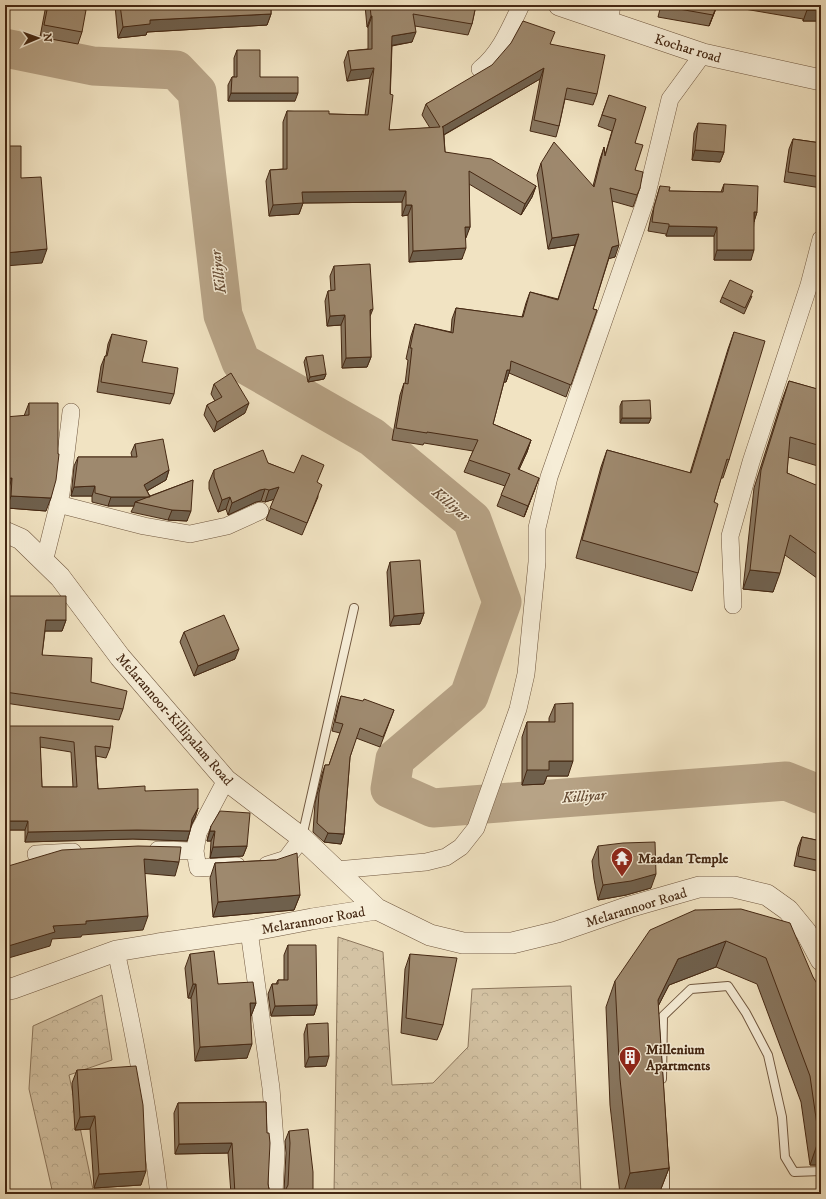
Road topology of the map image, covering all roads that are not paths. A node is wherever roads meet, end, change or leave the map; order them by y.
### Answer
1 (521, 5) edge
2 (559, 5) edge
3 (611, 14) edge
4 (703, 54) junction
5 (480, 69) dead end
6 (821, 80) edge
7 (821, 239) edge
8 (71, 412) dead end
9 (58, 504) junction
10 (260, 511) dead end
11 (5, 532) edge
12 (44, 562) junction
13 (733, 605) dead end
14 (354, 608) dead end
15 (226, 780) junction
16 (302, 838) junction
17 (141, 850) edge
18 (88, 851) edge
19 (195, 851) junction
20 (36, 854) dead end
21 (336, 870) junction
22 (377, 909) junction
23 (249, 931) junction
24 (116, 952) junction
25 (821, 960) edge
26 (5, 990) edge
27 (662, 1086) edge
28 (664, 1163) edge
29 (821, 1171) edge
30 (160, 1194) edge
31 (274, 1194) edge
32 (665, 1194) edge

1 - 5 street
2 - 3 street, Kochar road
3 - 4 street, Kochar road
4 - 6 street, Kochar road
4 - 21 street
7 - 13 street
8 - 9 street
9 - 10 street
9 - 12 street
11 - 12 street, Melarannoor-Killipalam Road
12 - 15 street, Melarannoor-Killipalam Road
14 - 16 lane
15 - 16 street, Melarannoor-Killipalam Road
15 - 19 street
16 - 19 street
16 - 21 street, Melarannoor-Killipalam Road
17 - 19 street
18 - 20 street
21 - 22 street, Melarannoor-Killipalam Road
22 - 23 street, Melarannoor Road
22 - 25 street, Melarannoor Road
23 - 24 street, Melarannoor Road
23 - 31 street
24 - 26 street, Melarannoor Road
24 - 30 street
27 - 29 lane
28 - 32 lane

